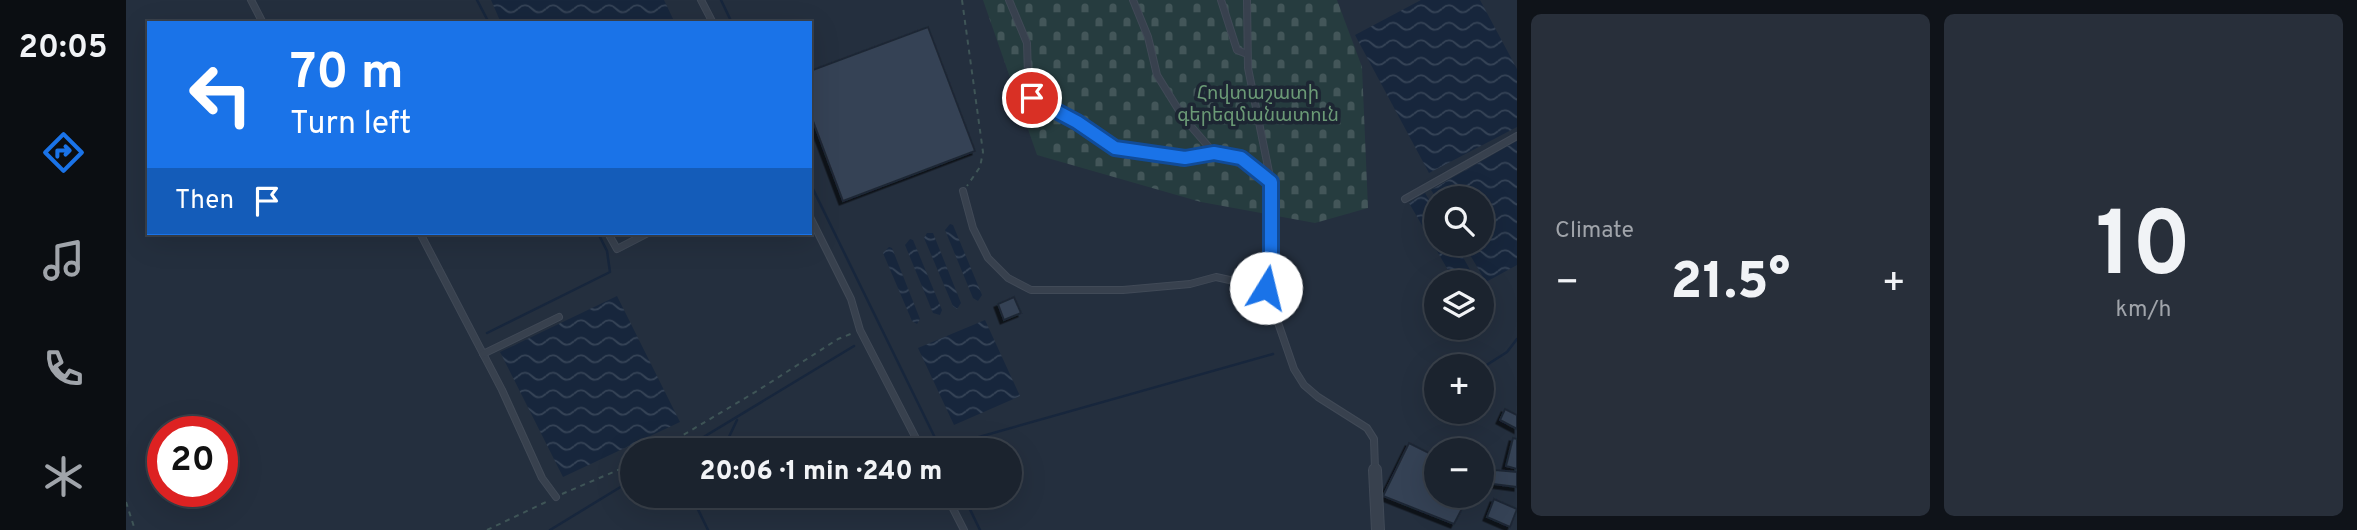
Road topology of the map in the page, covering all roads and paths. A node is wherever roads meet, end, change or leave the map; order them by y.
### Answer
1 (251, 0) edge
2 (701, 0) edge
3 (962, 0) edge
4 (1009, 0) edge
5 (1133, 0) edge
6 (1221, 0) edge
7 (1247, 0) edge
8 (262, 21) edge
9 (712, 21) edge
10 (1247, 54) junction
11 (1517, 136) edge
12 (1214, 153) junction
13 (1271, 182) junction
14 (963, 191) joint
15 (1405, 199) dead end
16 (812, 221) edge
17 (421, 235) edge
18 (609, 235) edge
19 (644, 235) edge
20 (1266, 288) junction
21 (559, 317) dead end
22 (860, 330) junction
23 (483, 354) junction
24 (678, 438) edge
25 (916, 438) edge
26 (1375, 470) joint
27 (556, 497) dead end
28 (126, 502) edge
29 (953, 508) edge
30 (135, 530) edge
31 (964, 530) edge
32 (1378, 530) edge

1 - 8 lane
2 - 9 lane
3 - 14 path
4 - 12 lane
5 - 12 lane
6 - 10 lane
7 - 10 lane
10 - 13 lane
11 - 15 lane
12 - 13 lane
13 - 20 lane
14 - 20 lane
16 - 22 lane
17 - 23 lane
18 - 19 lane
20 - 26 lane
21 - 23 lane
22 - 24 path
22 - 25 lane
23 - 27 lane
26 - 32 street
28 - 30 path
29 - 31 lane

